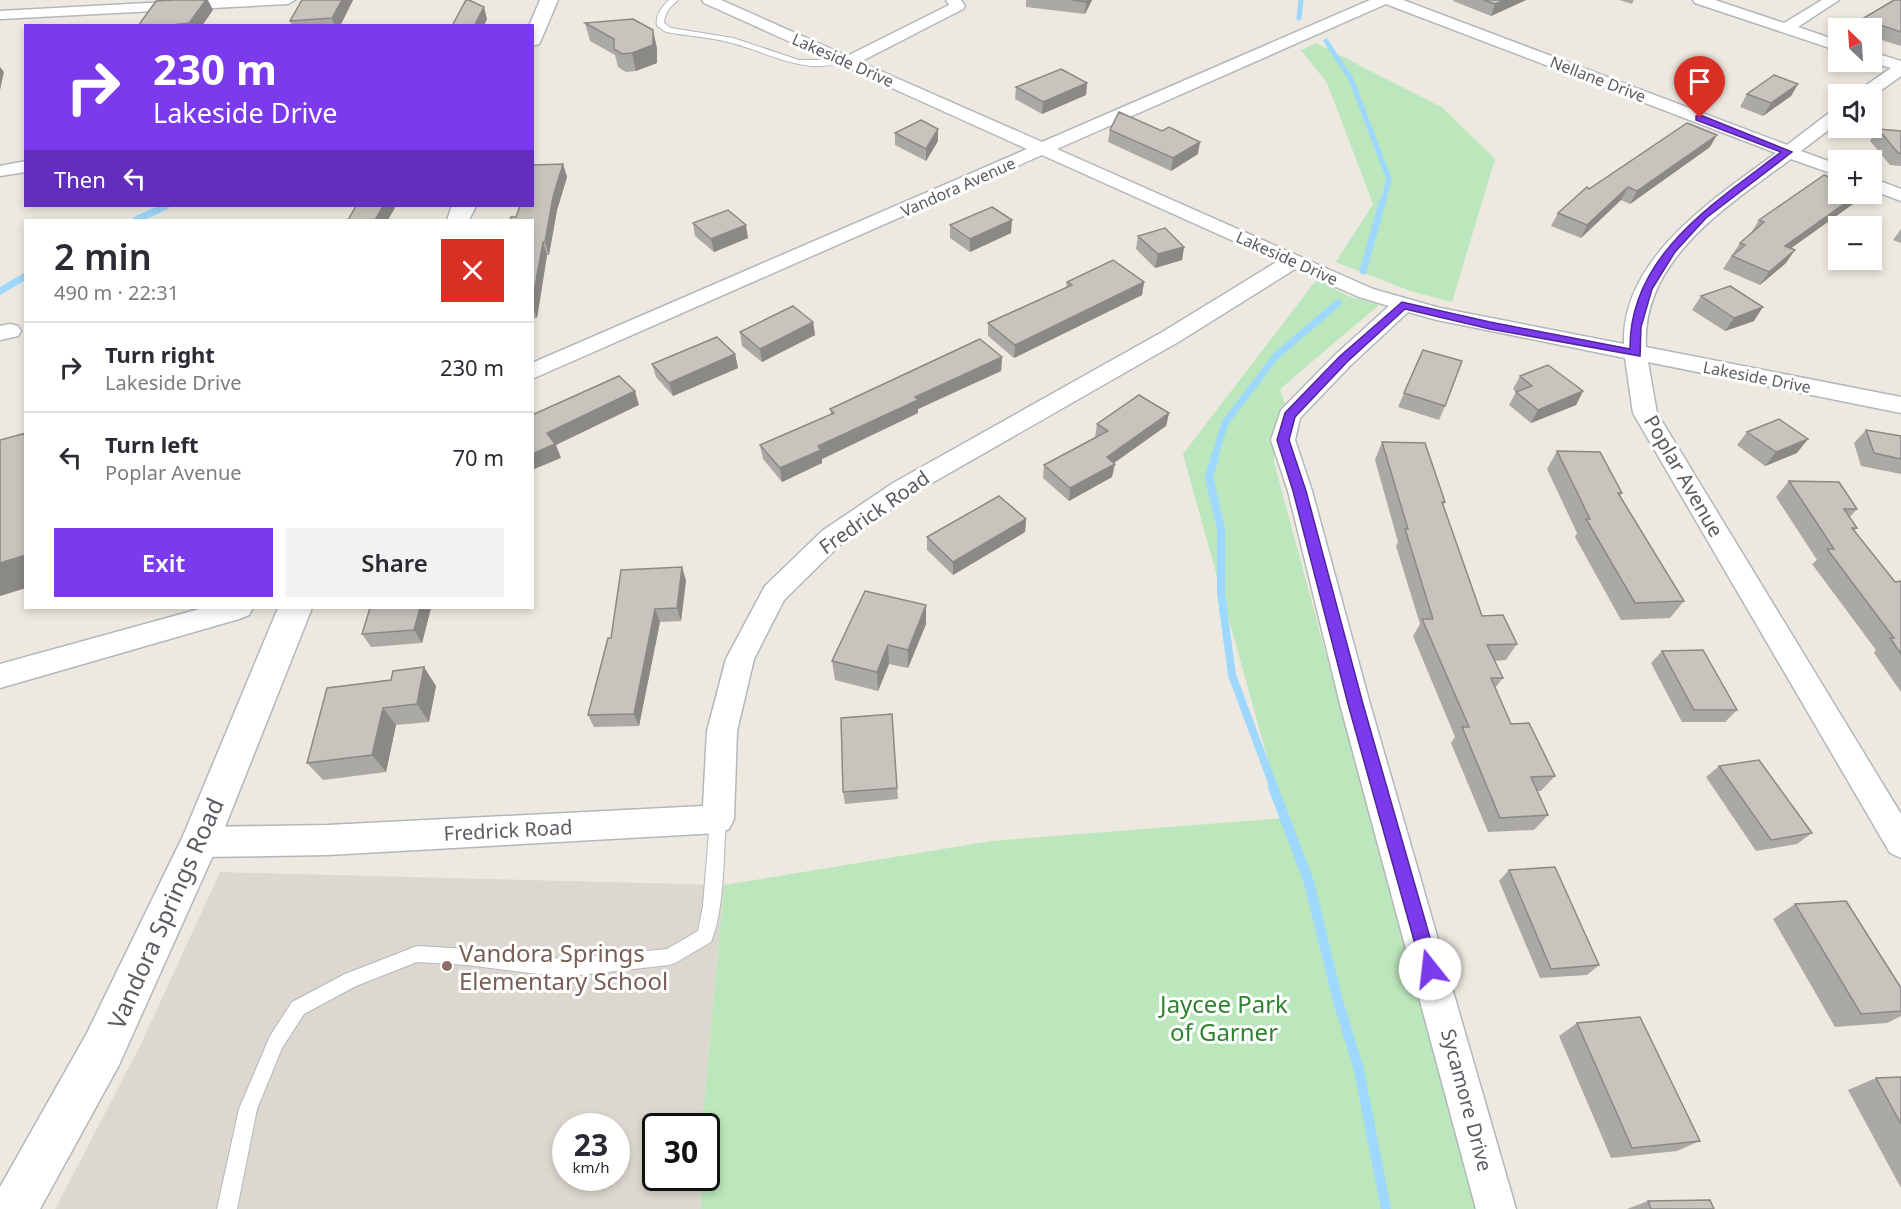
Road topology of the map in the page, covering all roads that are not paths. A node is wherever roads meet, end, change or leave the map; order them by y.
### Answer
1 (288, 0) edge
2 (549, 0) edge
3 (674, 0) edge
4 (709, 0) edge
5 (953, 0) edge
6 (1382, 0) edge
7 (1390, 0) edge
8 (1700, 0) edge
9 (1832, 0) edge
10 (4, 19) edge
11 (1786, 28) junction
12 (534, 35) edge
13 (1828, 42) edge
14 (844, 60) junction
15 (1882, 60) edge
16 (1901, 67) edge
17 (1878, 84) edge
18 (1828, 122) edge
19 (1043, 149) junction
20 (1788, 152) junction
21 (24, 166) edge
22 (1828, 167) edge
23 (0, 171) edge
24 (1882, 188) edge
25 (1901, 195) edge
26 (1293, 261) junction
27 (1402, 306) junction
28 (1636, 353) junction
29 (534, 371) edge
30 (1901, 405) edge
31 (235, 609) edge
32 (295, 609) edge
33 (0, 676) edge
34 (718, 819) junction
35 (200, 842) junction
36 (1901, 843) edge
37 (14, 1209) edge
38 (227, 1209) edge
39 (1497, 1209) edge

1 - 10 street
2 - 12 street
3 - 14 lane
4 - 14 street, Lakeside Drive
5 - 14 street
6 - 19 street, Vandora Avenue
7 - 20 street, Nellane Drive
8 - 11 street
9 - 11 street
11 - 13 street
14 - 19 street, Lakeside Drive
15 - 16 street
16 - 17 street
18 - 20 street, Poplar Avenue
19 - 26 street, Lakeside Drive
19 - 29 street, Vandora Avenue
20 - 22 street, Nellane Drive
20 - 28 street, Poplar Avenue
21 - 23 street
24 - 25 street
26 - 27 street, Lakeside Drive
26 - 34 street, Fredrick Road
27 - 28 street, Lakeside Drive
27 - 39 street, Sycamore Drive
28 - 30 street, Lakeside Drive
28 - 36 street, Poplar Avenue
31 - 33 street
32 - 35 street, Vandora Springs Road
34 - 35 street, Fredrick Road
34 - 38 lane
35 - 37 street, Vandora Springs Road

